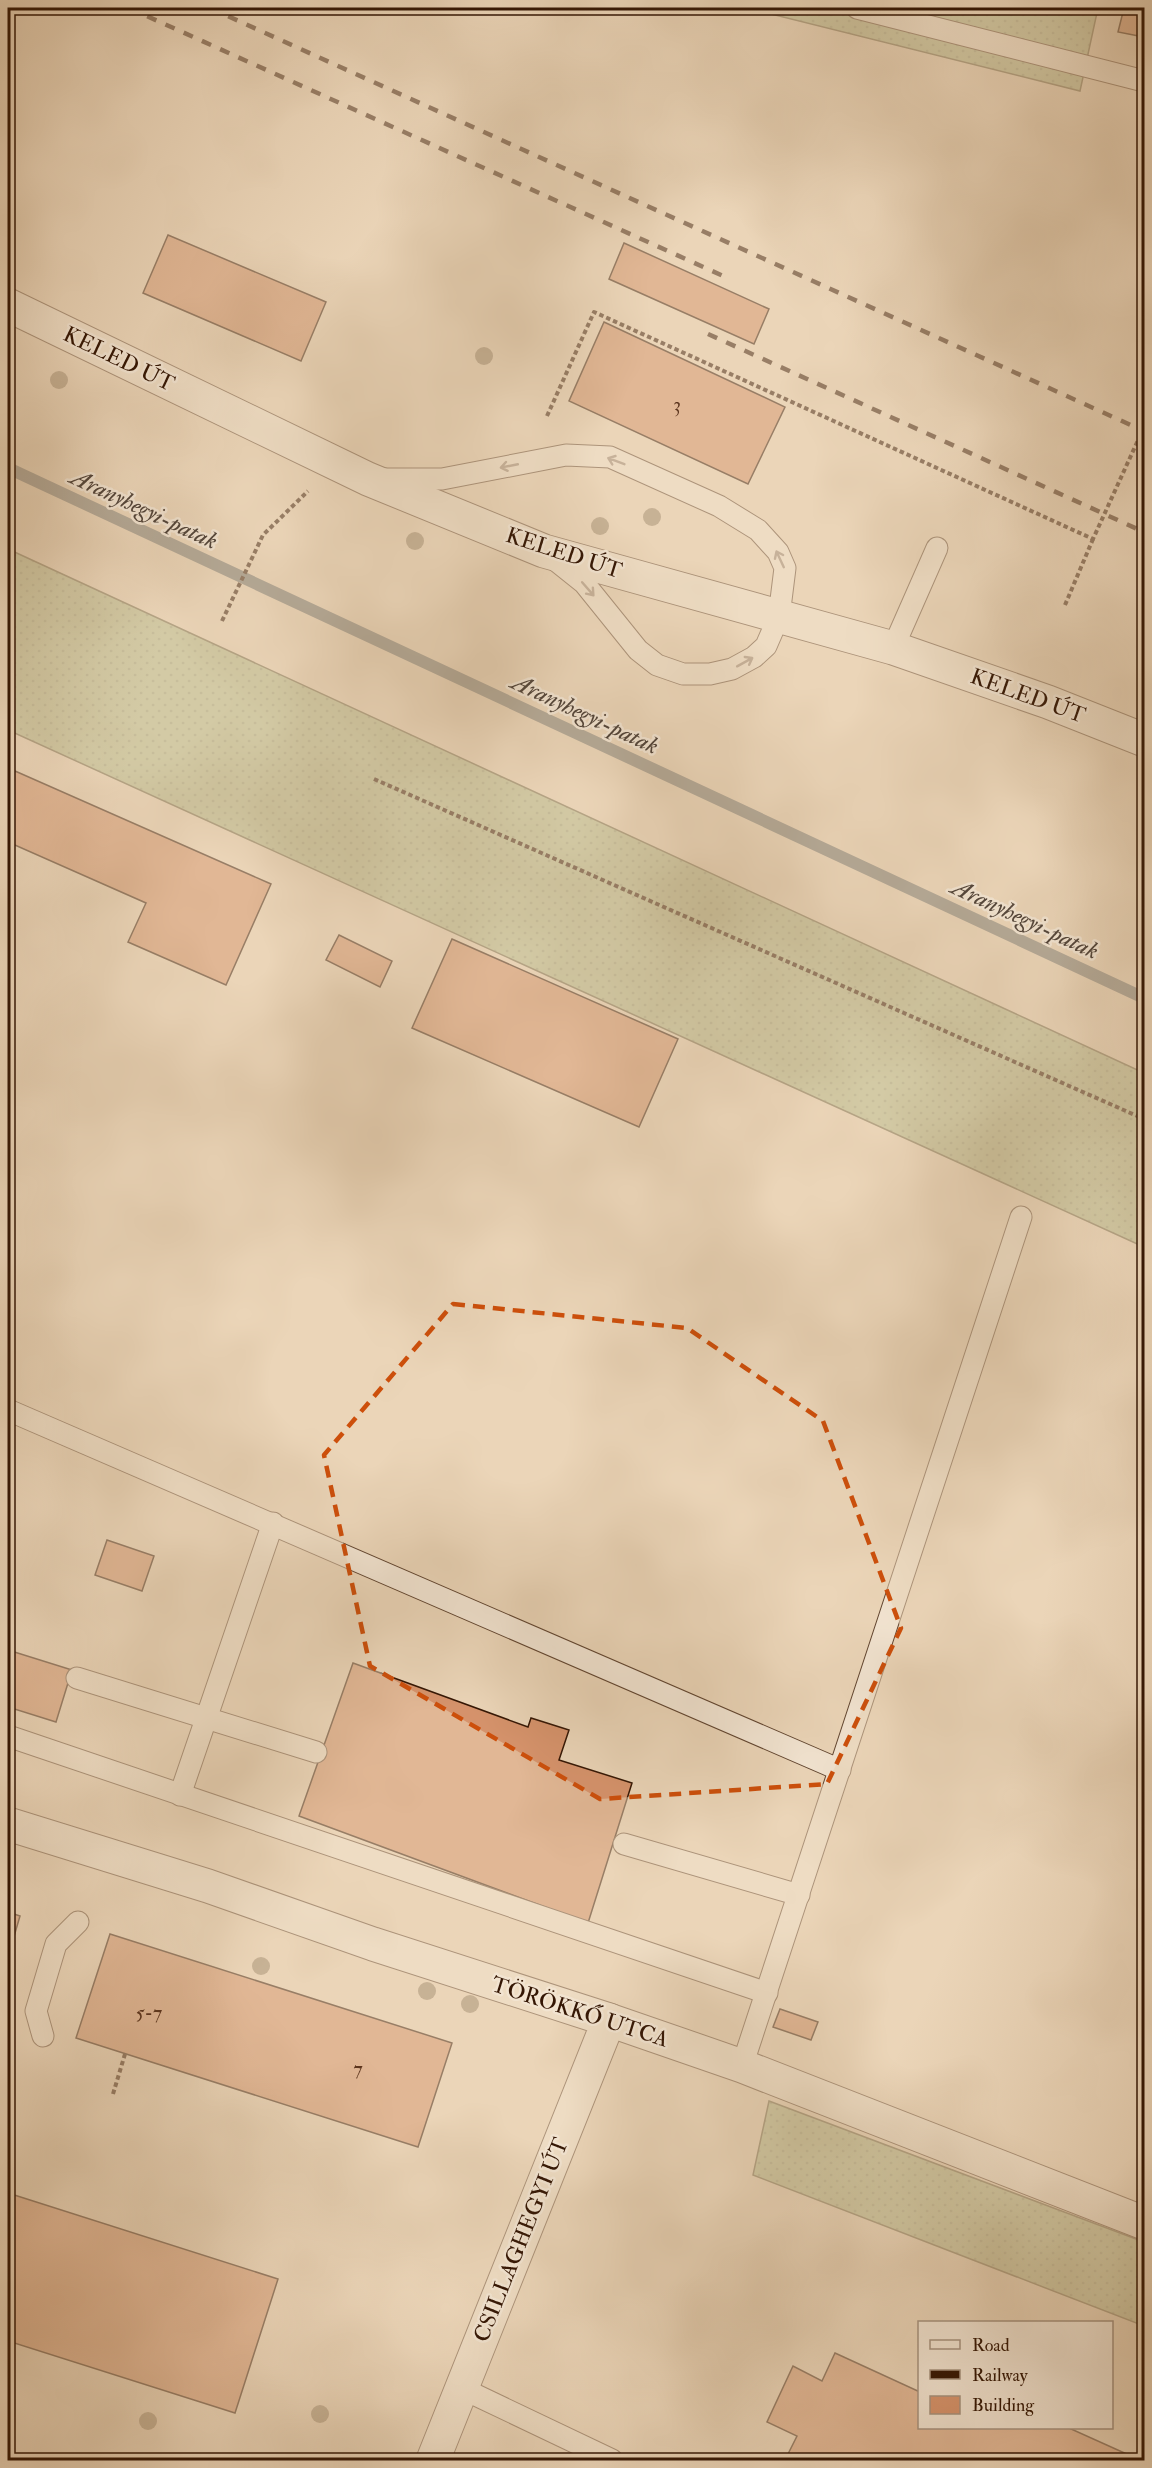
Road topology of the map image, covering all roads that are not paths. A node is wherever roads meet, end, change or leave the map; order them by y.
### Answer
1 (857, 8) edge
2 (1144, 81) edge
3 (8, 305) edge
4 (368, 479) junction
5 (937, 548) dead end
6 (544, 551) junction
7 (779, 616) junction
8 (893, 648) junction
9 (1144, 740) edge
10 (1021, 1217) dead end
11 (8, 1410) edge
12 (273, 1523) junction
13 (77, 1678) dead end
14 (208, 1718) junction
15 (8, 1736) edge
16 (316, 1752) dead end
17 (840, 1770) junction
18 (180, 1795) junction
19 (8, 1824) edge
20 (624, 1844) dead end
21 (799, 1895) junction
22 (78, 1922) dead end
23 (767, 1993) junction
24 (609, 2020) junction
25 (43, 2036) dead end
26 (742, 2066) junction
27 (1144, 2223) edge
28 (461, 2388) junction
29 (433, 2460) edge
30 (612, 2460) edge

1 - 2 lane
3 - 4 street, KELED ÚT
4 - 6 street, KELED ÚT
7 -> 4 lane
5 - 8 lane
6 - 7 street, KELED ÚT
6 -> 7 lane
7 - 8 street, KELED ÚT
8 - 9 street, KELED ÚT
10 - 17 lane
11 - 12 lane
12 - 14 lane
12 - 17 lane
13 - 14 lane
14 - 16 lane
14 - 18 lane
15 - 18 lane
17 - 21 lane
18 - 23 lane
19 - 24 street, TÖRÖKKŐ UTCA
20 - 21 lane
21 - 23 lane
22 - 25 lane
23 - 26 lane
24 - 26 street, TÖRÖKKŐ UTCA
24 - 28 street, CSILLAGHEGYI ÚT
26 - 27 street, TÖRÖKKŐ UTCA
28 - 29 street, CSILLAGHEGYI ÚT
28 - 30 lane

